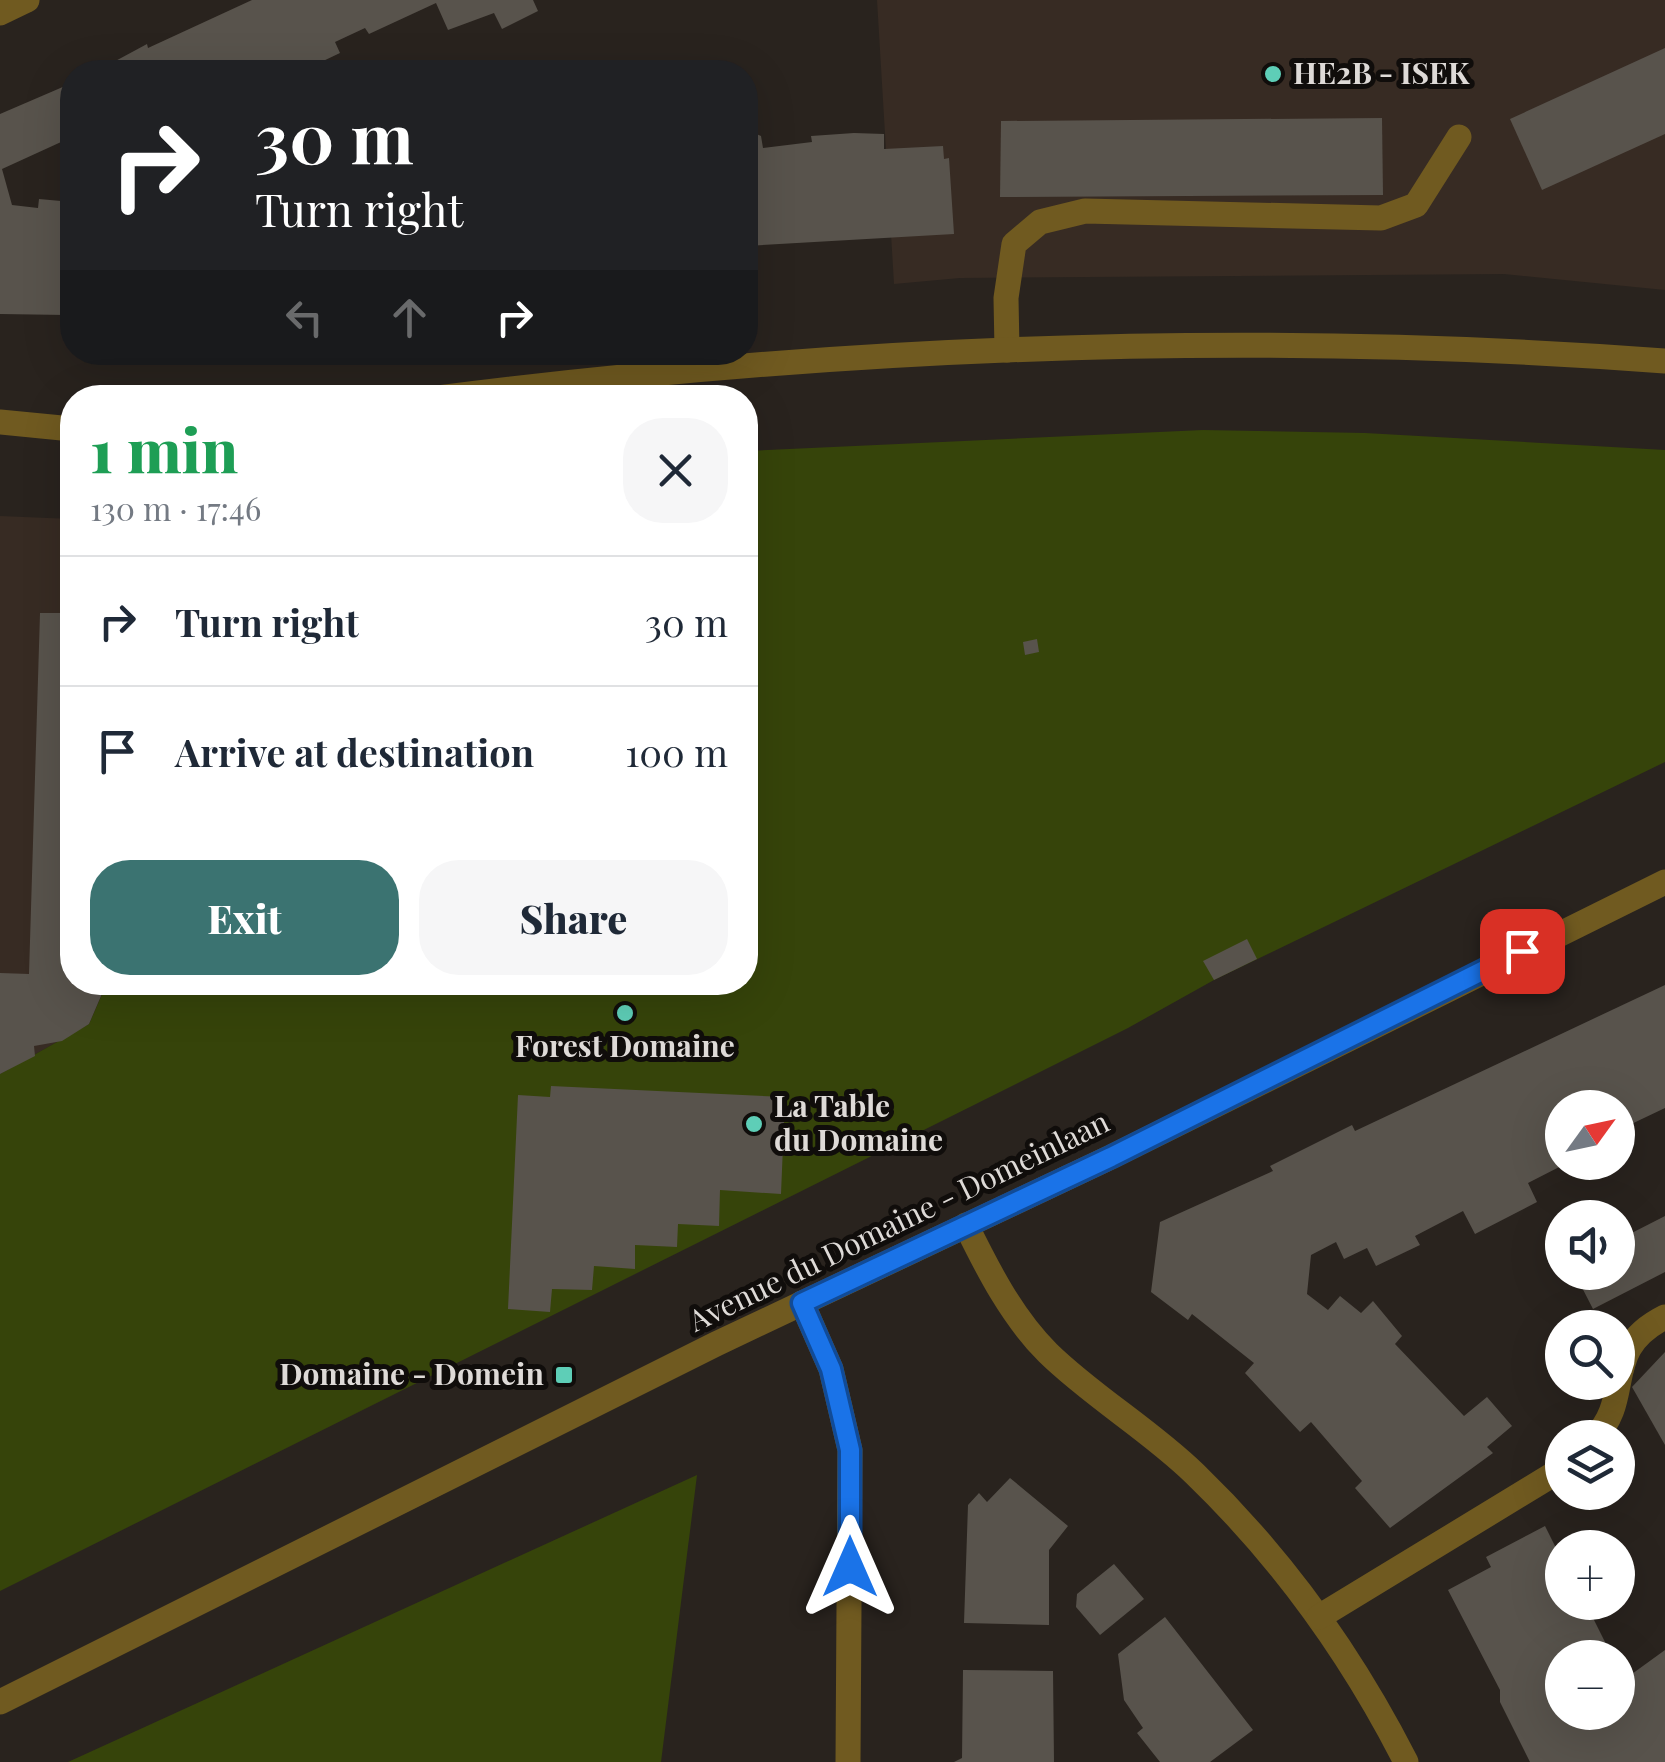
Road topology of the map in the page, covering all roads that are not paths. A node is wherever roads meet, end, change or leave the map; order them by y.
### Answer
1 (1459, 136) dead end
2 (1006, 350) junction
3 (1665, 361) edge
4 (758, 362) edge
5 (726, 365) edge
6 (538, 385) edge
7 (0, 422) edge
8 (60, 428) edge
9 (1665, 882) edge
10 (966, 1225) junction
11 (802, 1303) junction
12 (1665, 1317) edge
13 (1609, 1420) edge
14 (1545, 1479) edge
15 (1319, 1617) junction
16 (0, 1702) edge
17 (848, 1762) edge
18 (1406, 1762) edge

1 - 2 street
2 - 3 street
2 - 4 street
5 - 6 street
7 - 8 street
9 - 10 street, Avenue du Domaine - Domeinlaan
10 - 11 street, Avenue du Domaine - Domeinlaan
10 - 15 street
11 - 16 street, Avenue du Domaine - Domeinlaan
11 - 17 street
12 - 13 street
14 - 15 street
15 - 18 street

